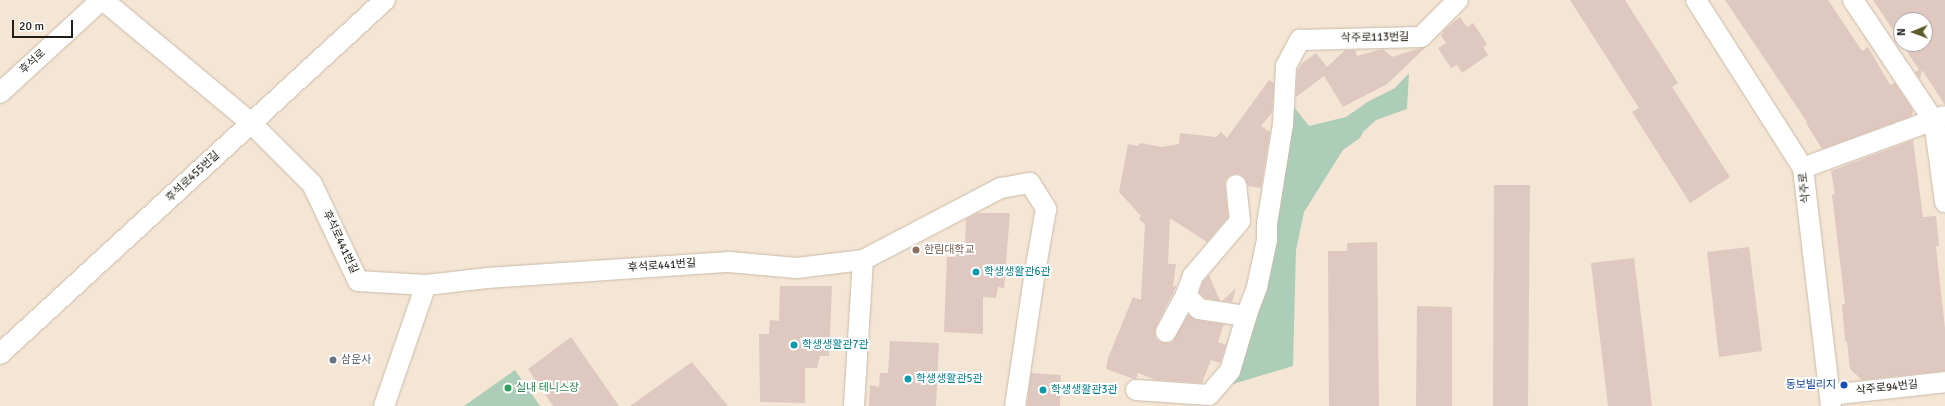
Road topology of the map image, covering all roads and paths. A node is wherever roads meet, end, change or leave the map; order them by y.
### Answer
1 (102, 0) edge
2 (385, 0) edge
3 (1458, 0) edge
4 (1696, 0) edge
5 (1853, 0) edge
6 (0, 93) edge
7 (1939, 119) edge
8 (251, 123) junction
9 (1803, 168) junction
10 (1236, 185) dead end
11 (1945, 202) edge
12 (1240, 221) junction
13 (1267, 229) junction
14 (863, 260) junction
15 (426, 285) junction
16 (1186, 295) junction
17 (1246, 316) junction
18 (1166, 332) dead end
19 (0, 354) edge
20 (1945, 382) edge
21 (1136, 390) dead end
22 (1831, 400) edge
23 (384, 406) edge
24 (854, 406) edge
25 (1016, 406) edge

1 - 6 street, 후석로
1 - 8 street, 후석로441번길
2 - 8 street, 후석로455번길
3 - 13 street, 삭주로113번길
4 - 9 street, 삭주로
5 - 7 street
7 - 9 street
7 - 11 street
8 - 15 street, 후석로441번길
8 - 19 street, 후석로455번길
9 - 22 street, 삭주로
10 - 12 street
12 - 13 street
12 - 16 street
13 - 17 street
14 - 15 street, 후석로441번길
14 - 24 street
14 - 25 street
15 - 23 street
16 - 17 street
16 - 18 street
17 - 21 street
20 - 22 street, 삭주로94번길

